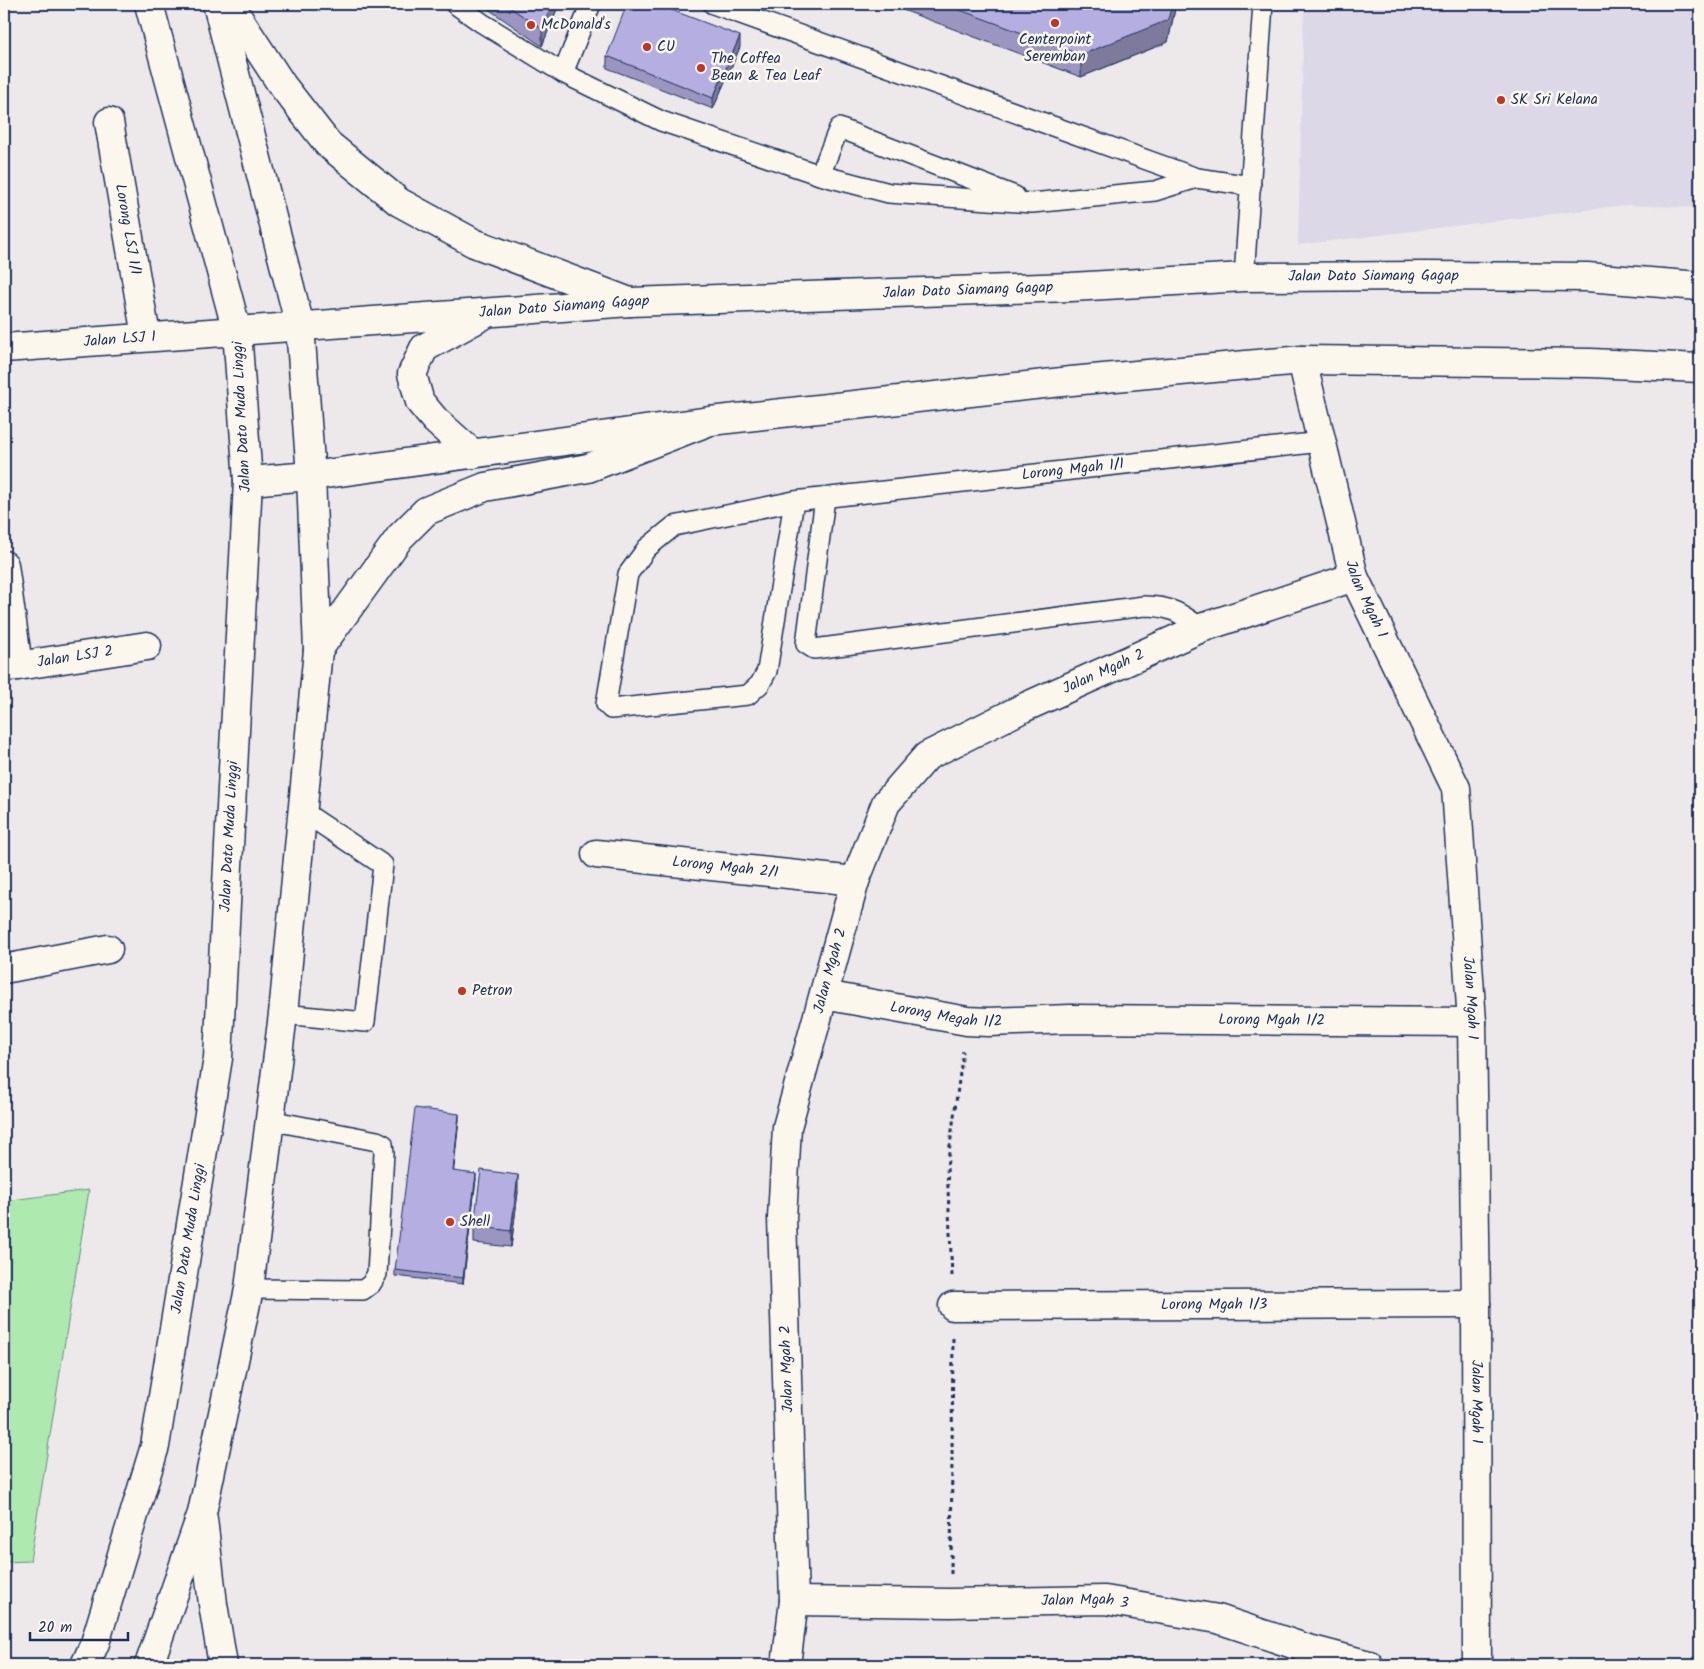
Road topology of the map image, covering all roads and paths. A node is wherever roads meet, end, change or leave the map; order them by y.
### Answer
1 (149, 4) edge
2 (217, 4) edge
3 (229, 4) edge
4 (455, 4) edge
5 (591, 4) edge
6 (713, 4) edge
7 (1263, 4) edge
8 (563, 73) junction
9 (109, 122) dead end
10 (820, 175) junction
11 (1198, 178) junction
12 (1251, 186) junction
13 (1032, 203) junction
14 (1244, 277) junction
15 (1700, 286) edge
16 (630, 302) junction
17 (490, 312) junction
18 (300, 326) junction
19 (237, 331) junction
20 (146, 336) junction
21 (4, 348) edge
22 (1302, 360) junction
23 (1700, 368) edge
24 (710, 421) junction
25 (1321, 442) junction
26 (473, 454) junction
27 (311, 476) junction
28 (248, 481) junction
29 (825, 498) junction
30 (794, 501) junction
31 (4, 565) edge
32 (1354, 577) junction
33 (1201, 628) junction
34 (147, 646) dead end
35 (318, 650) junction
36 (11, 667) edge
37 (302, 811) junction
38 (596, 854) dead end
39 (855, 881) junction
40 (108, 949) dead end
41 (4, 969) edge
42 (824, 995) junction
43 (283, 1014) junction
44 (1070, 1019) joint
45 (1472, 1022) junction
46 (269, 1120) junction
47 (249, 1289) junction
48 (1476, 1304) junction
49 (953, 1306) dead end
50 (202, 1513) junction
51 (794, 1601) junction
52 (85, 1665) edge
53 (149, 1665) edge
54 (223, 1665) edge
55 (786, 1665) edge
56 (1369, 1665) edge
57 (1477, 1665) edge

1 - 19 main road, Jalan Dato Muda Linggi
2 - 18 main road
3 - 16 main road
4 - 8 lane
5 - 8 lane
6 - 11 lane
7 - 12 lane
8 - 10 lane
9 - 20 main road, Lorong LSJ 1/1
10 - 13 lane
10 - 13 lane
11 - 12 lane
11 - 13 lane
12 - 14 lane
14 - 15 main road, Jalan Dato Siamang Gagap
14 - 16 main road, Jalan Dato Siamang Gagap
16 - 17 main road, Jalan Dato Siamang Gagap
17 - 18 main road, Jalan Dato Siamang Gagap
17 - 26 main road
18 - 19 main road, Jalan Dato Siamang Gagap
18 - 27 main road
19 - 20 main road, Jalan LSJ 1
19 - 28 main road, Jalan Dato Muda Linggi
20 - 21 main road, Jalan LSJ 1
22 - 23 main road
22 - 24 main road
22 - 25 main road, Jalan Mgah 1
24 - 26 main road
24 - 35 main road
25 - 29 lane, Lorong Mgah 1/1
25 - 32 main road, Jalan Mgah 1
26 - 27 main road
27 - 28 main road
27 - 35 main road
28 - 52 main road, Jalan Dato Muda Linggi
29 - 30 lane, Lorong Mgah 1/1
29 - 33 lane
30 - 30 lane, Lorong Mgah 1/1
31 - 36 main road
32 - 33 main road, Jalan Mgah 2
32 - 45 main road, Jalan Mgah 1
33 - 39 main road, Jalan Mgah 2
34 - 36 main road, Jalan LSJ 2
35 - 37 main road
37 - 43 main road
37 - 43 lane
38 - 39 main road, Lorong Mgah 2/1
39 - 42 main road, Jalan Mgah 2
40 - 41 main road
42 - 44 main road, Lorong Megah 1/2
42 - 51 main road, Jalan Mgah 2
43 - 46 main road
44 - 45 main road, Lorong Mgah 1/2
45 - 48 main road, Jalan Mgah 1
46 - 47 main road
46 - 47 lane
47 - 50 main road
48 - 49 main road, Lorong Mgah 1/3
48 - 57 main road, Jalan Mgah 1
50 - 53 main road
50 - 54 main road
51 - 55 main road, Jalan Mgah 2
51 - 56 main road, Jalan Mgah 3

